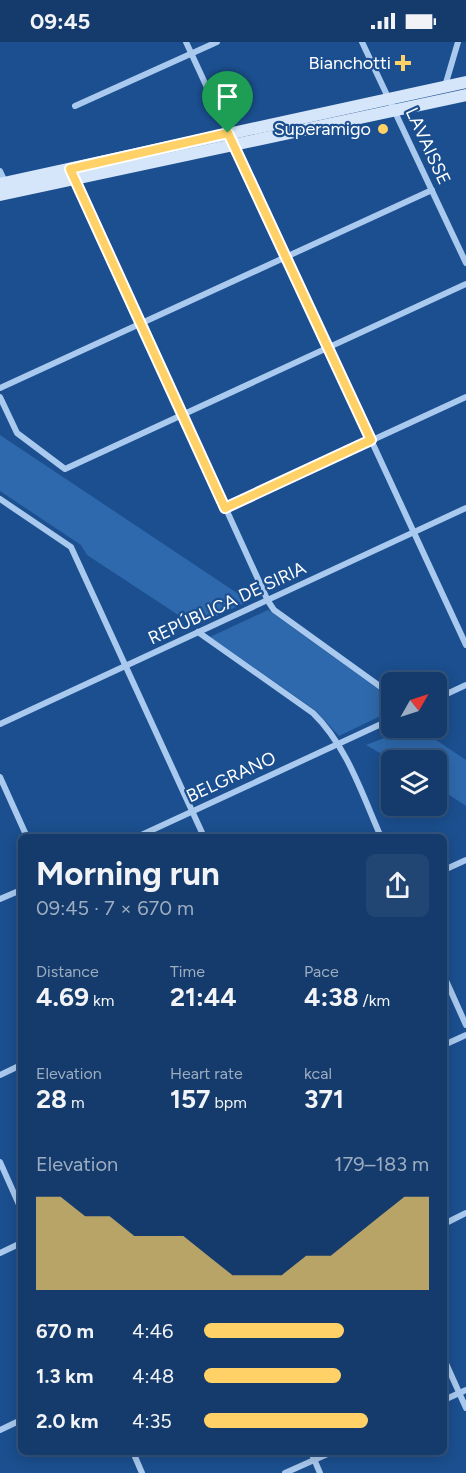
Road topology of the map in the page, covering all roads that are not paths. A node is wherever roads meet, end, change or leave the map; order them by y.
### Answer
1 (186, 42) edge
2 (217, 42) edge
3 (362, 42) edge
4 (458, 42) edge
5 (192, 54) junction
6 (466, 82) edge
7 (445, 87) junction
8 (466, 95) edge
9 (388, 99) junction
10 (441, 101) junction
11 (75, 106) dead end
12 (394, 111) junction
13 (228, 133) junction
14 (234, 145) junction
15 (73, 174) junction
16 (3, 185) edge
17 (432, 190) junction
18 (287, 257) junction
19 (466, 263) edge
20 (466, 284) edge
21 (143, 324) junction
22 (328, 347) junction
23 (0, 388) edge
24 (0, 397) edge
25 (466, 397) edge
26 (184, 413) junction
27 (371, 440) junction
28 (0, 499) edge
29 (225, 508) junction
30 (466, 508) edge
31 (415, 532) junction
32 (268, 601) junction
33 (198, 632) junction
34 (466, 645) edge
35 (126, 666) junction
36 (466, 685) edge
37 (381, 687) edge
38 (447, 694) edge
39 (0, 724) edge
40 (381, 724) edge
41 (339, 743) junction
42 (0, 777) edge
43 (192, 812) junction
44 (26, 834) edge
45 (144, 834) edge
46 (203, 834) edge
47 (380, 834) edge
48 (466, 860) edge
49 (447, 869) edge
50 (18, 891) edge
51 (0, 899) edge
52 (447, 983) edge
53 (466, 1025) edge
54 (466, 1035) edge
55 (447, 1044) edge
56 (18, 1066) edge
57 (0, 1075) edge
58 (0, 1162) edge
59 (18, 1202) edge
60 (466, 1213) edge
61 (447, 1222) edge
62 (18, 1244) edge
63 (0, 1253) edge
64 (447, 1364) edge
65 (463, 1391) edge
66 (447, 1399) edge
67 (466, 1408) edge
68 (18, 1421) edge
69 (0, 1430) edge
70 (134, 1455) edge
71 (312, 1455) edge
72 (325, 1455) edge
73 (314, 1460) junction
74 (142, 1473) edge
75 (285, 1473) edge
76 (320, 1473) edge

1 - 5 street
2 - 5 street
3 - 9 street, LAVAISSE
4 - 7 street
5 - 11 street
5 - 13 street
6 - 7 main road
7 - 9 main road
7 - 10 street
8 - 10 main road
9 - 12 street, LAVAISSE
9 - 13 main road
10 - 12 main road
12 - 14 main road
12 - 17 street, LAVAISSE
13 - 14 street
13 - 15 main road
14 - 15 main road
14 - 18 street
15 - 16 main road
15 - 21 street
17 - 18 street
17 - 19 street, LAVAISSE
18 - 21 street
18 - 22 street
20 - 22 street
21 - 23 street
21 - 26 street
22 - 26 street
22 - 27 street
24 - 26 street
25 - 27 street
26 - 29 street
27 - 29 street
27 - 31 street
28 - 35 street
29 - 32 street
30 - 31 street, REPÚBLICA DE SIRIA
31 - 32 street, REPÚBLICA DE SIRIA
31 - 34 street
32 - 33 street, REPÚBLICA DE SIRIA
32 - 37 street
33 - 35 street, REPÚBLICA DE SIRIA
33 - 41 street
35 - 39 street, REPÚBLICA DE SIRIA
35 - 43 street
36 - 38 street
40 - 41 street, BELGRANO
41 - 43 street, BELGRANO
41 - 47 street
42 - 44 street
43 - 45 street, BELGRANO
43 - 46 street
48 - 49 street
50 - 51 street
52 - 53 street
54 - 55 street
56 - 57 street
58 - 59 street
60 - 61 street
62 - 63 street
64 - 65 street
65 - 66 street
65 - 67 street
68 - 69 street
70 - 74 street
71 - 73 street
72 - 73 street
73 - 75 street
73 - 76 street

